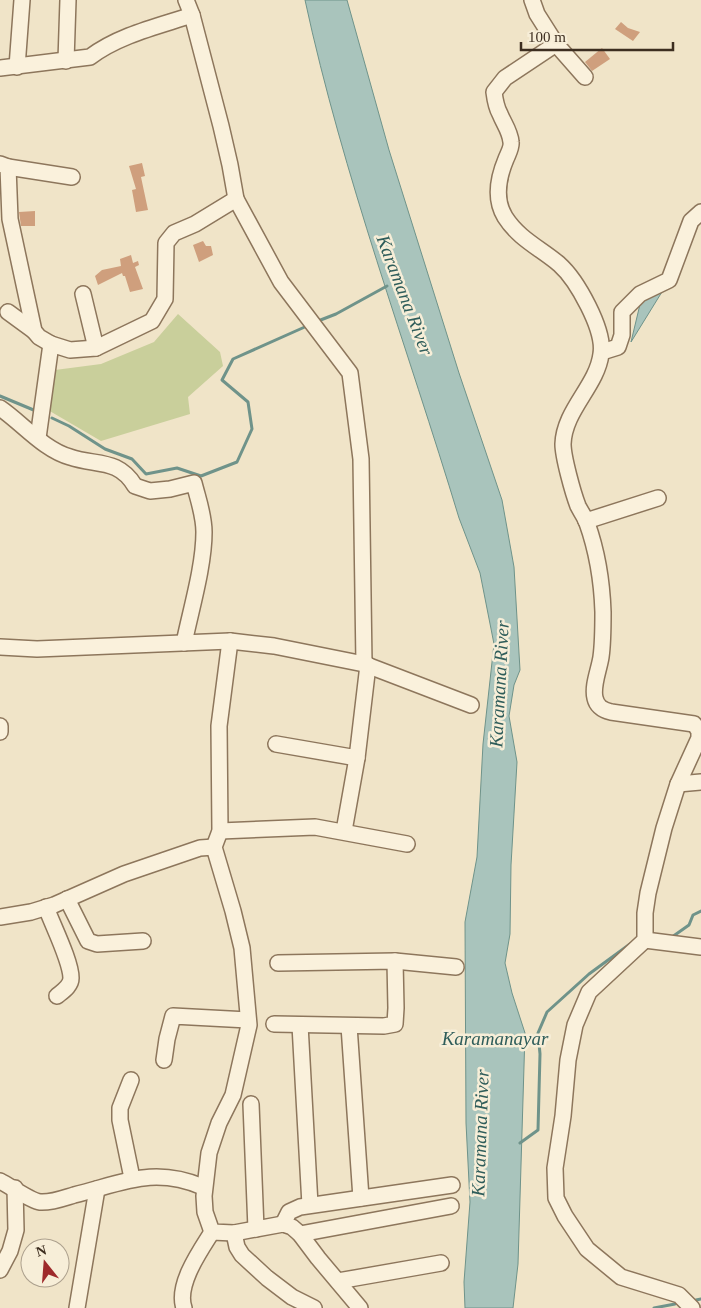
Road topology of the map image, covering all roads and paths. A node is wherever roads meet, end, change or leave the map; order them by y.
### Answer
1 (22, 0) edge
2 (68, 0) edge
3 (186, 0) edge
4 (532, 0) edge
5 (192, 15) junction
6 (556, 44) junction
7 (66, 61) junction
8 (17, 67) junction
9 (0, 68) edge
10 (585, 77) dead end
11 (4, 166) edge
12 (72, 177) dead end
13 (236, 199) junction
14 (701, 212) edge
15 (83, 294) dead end
16 (29, 310) junction
17 (4, 312) edge
18 (34, 331) junction
19 (51, 344) junction
20 (96, 348) junction
21 (602, 352) junction
22 (0, 408) edge
23 (38, 438) junction
24 (658, 498) dead end
25 (586, 521) junction
26 (230, 641) junction
27 (184, 643) junction
28 (0, 647) edge
29 (366, 665) junction
30 (471, 705) dead end
31 (0, 726) edge
32 (0, 732) edge
33 (276, 744) dead end
34 (357, 758) junction
35 (701, 782) edge
36 (678, 784) junction
37 (220, 831) junction
38 (344, 832) junction
39 (407, 844) dead end
40 (214, 847) junction
41 (68, 899) junction
42 (46, 907) junction
43 (0, 917) edge
44 (645, 940) junction
45 (143, 942) dead end
46 (701, 947) edge
47 (278, 962) dead end
48 (395, 962) junction
49 (456, 967) dead end
50 (57, 996) dead end
51 (248, 1020) junction
52 (274, 1024) dead end
53 (300, 1025) junction
54 (349, 1026) junction
55 (164, 1060) dead end
56 (131, 1080) dead end
57 (251, 1104) dead end
58 (132, 1178) junction
59 (0, 1180) edge
60 (452, 1185) dead end
61 (204, 1187) junction
62 (15, 1188) junction
63 (97, 1189) junction
64 (361, 1198) junction
65 (310, 1205) junction
66 (451, 1206) dead end
67 (283, 1224) junction
68 (256, 1229) junction
69 (212, 1232) junction
70 (234, 1232) junction
71 (300, 1234) junction
72 (440, 1264) dead end
73 (0, 1270) edge
74 (338, 1281) junction
75 (77, 1308) edge
76 (184, 1308) edge
77 (314, 1308) edge
78 (360, 1308) edge
79 (692, 1308) edge

1 - 8 street
2 - 7 street
3 - 5 street
4 - 6 street
5 - 7 street
5 - 13 street
6 - 10 street
6 - 21 street
7 - 8 street
8 - 9 street
11 - 12 street
11 - 16 street
13 - 20 street
13 - 29 street
14 - 21 street
15 - 20 street
16 - 17 street
16 - 18 street
17 - 18 street
18 - 19 street
19 - 20 street
19 - 23 street
21 - 25 street
22 - 23 street
23 - 27 street
24 - 25 street
25 - 36 street
26 - 27 street
26 - 29 street
26 - 37 street
27 - 28 street
29 - 30 street
29 - 34 street
31 - 32 street
33 - 34 street
34 - 38 street
35 - 36 street
36 - 44 street
37 - 38 street
37 - 40 street
38 - 39 street
40 - 41 street
40 - 51 street
41 - 42 street
41 - 45 street
42 - 43 street
42 - 50 street
44 - 46 street
44 - 79 street
47 - 48 street
48 - 49 street
48 - 54 street
51 - 55 street
51 - 61 street
52 - 53 street
53 - 54 street
53 - 65 street
54 - 64 street
56 - 58 street
57 - 68 street
58 - 61 street
58 - 63 street
59 - 62 street
60 - 64 street
61 - 69 street
62 - 63 street
62 - 73 street
63 - 75 street
64 - 65 street
65 - 67 street
66 - 71 street
67 - 68 street
67 - 71 street
68 - 70 street
69 - 70 street
69 - 76 street
70 - 77 street
71 - 74 street
72 - 74 street
74 - 78 street

